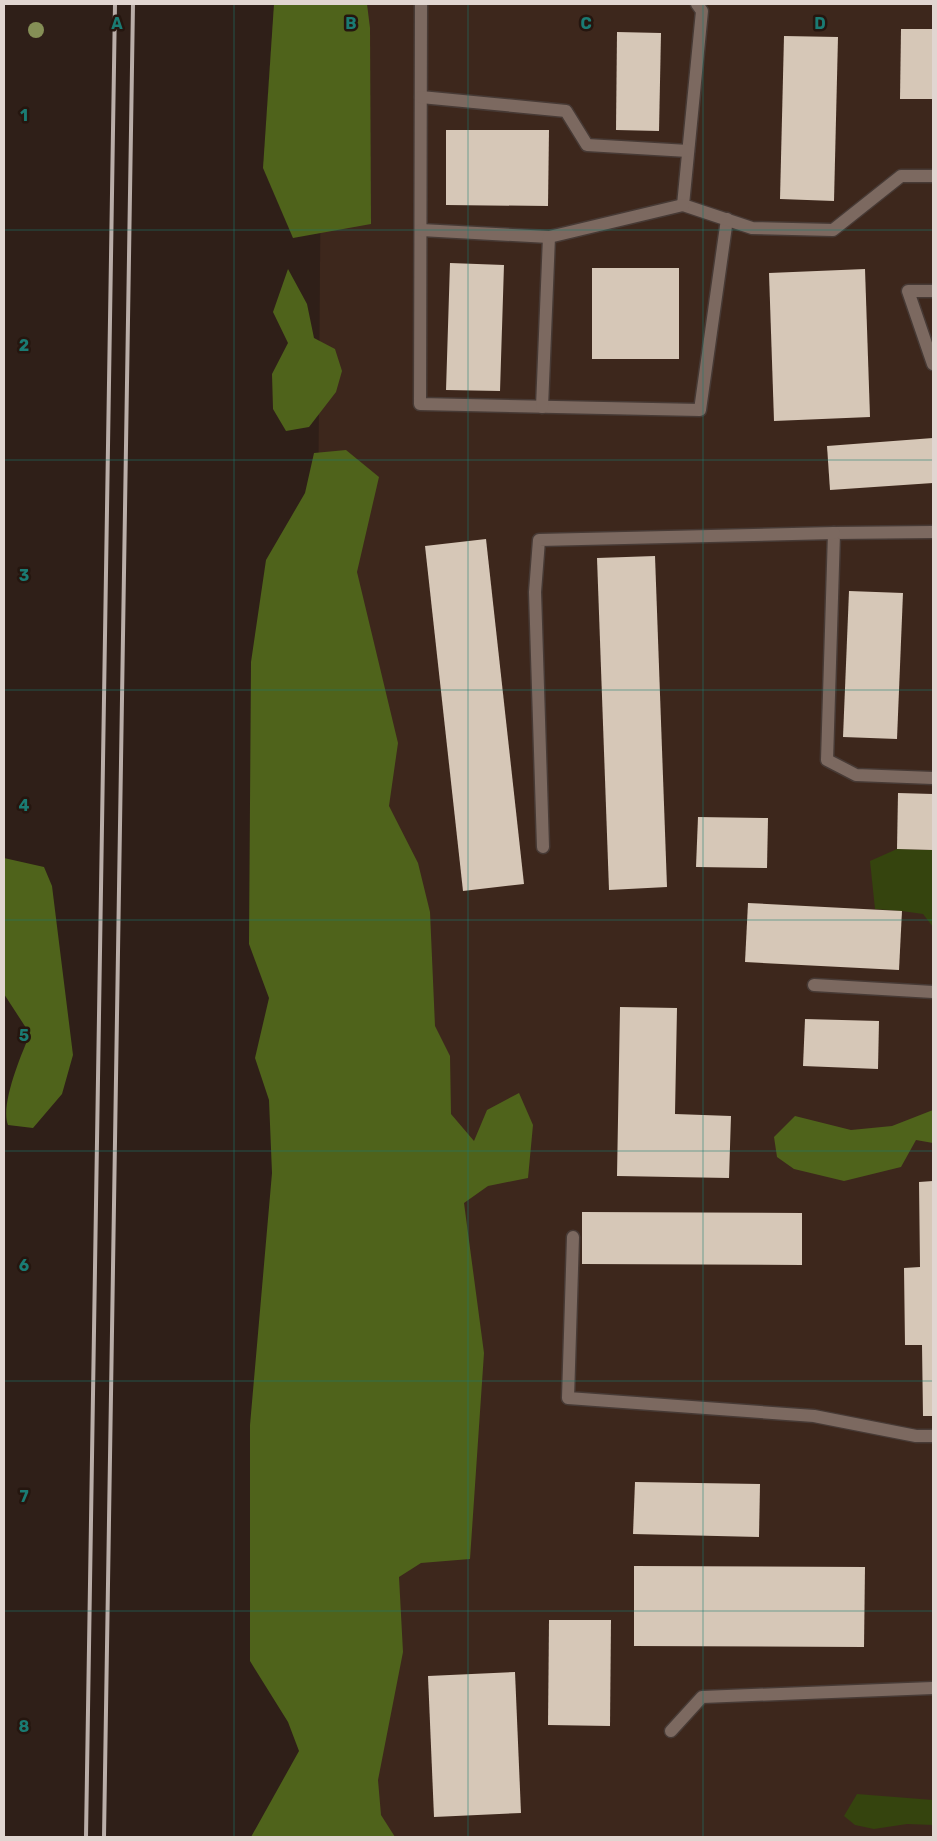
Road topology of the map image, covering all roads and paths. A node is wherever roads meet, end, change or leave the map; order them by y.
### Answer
1 (421, 4) edge
2 (704, 6) edge
3 (421, 97) junction
4 (688, 151) junction
5 (933, 176) edge
6 (683, 205) junction
7 (727, 219) junction
8 (421, 230) junction
9 (549, 237) junction
10 (933, 291) edge
11 (933, 364) edge
12 (542, 407) junction
13 (933, 532) edge
14 (834, 533) junction
15 (933, 778) edge
16 (543, 847) dead end
17 (814, 985) dead end
18 (933, 992) edge
19 (573, 1237) dead end
20 (933, 1436) edge
21 (933, 1688) edge
22 (671, 1731) dead end

1 - 3 lane
2 - 4 lane
3 - 4 lane
3 - 8 lane
4 - 6 lane
5 - 7 lane
6 - 7 lane
6 - 9 lane
7 - 12 lane
8 - 9 lane
8 - 12 lane
9 - 12 lane
10 - 11 lane
13 - 14 lane
14 - 15 lane
14 - 16 lane
17 - 18 lane
19 - 20 lane
21 - 22 lane

